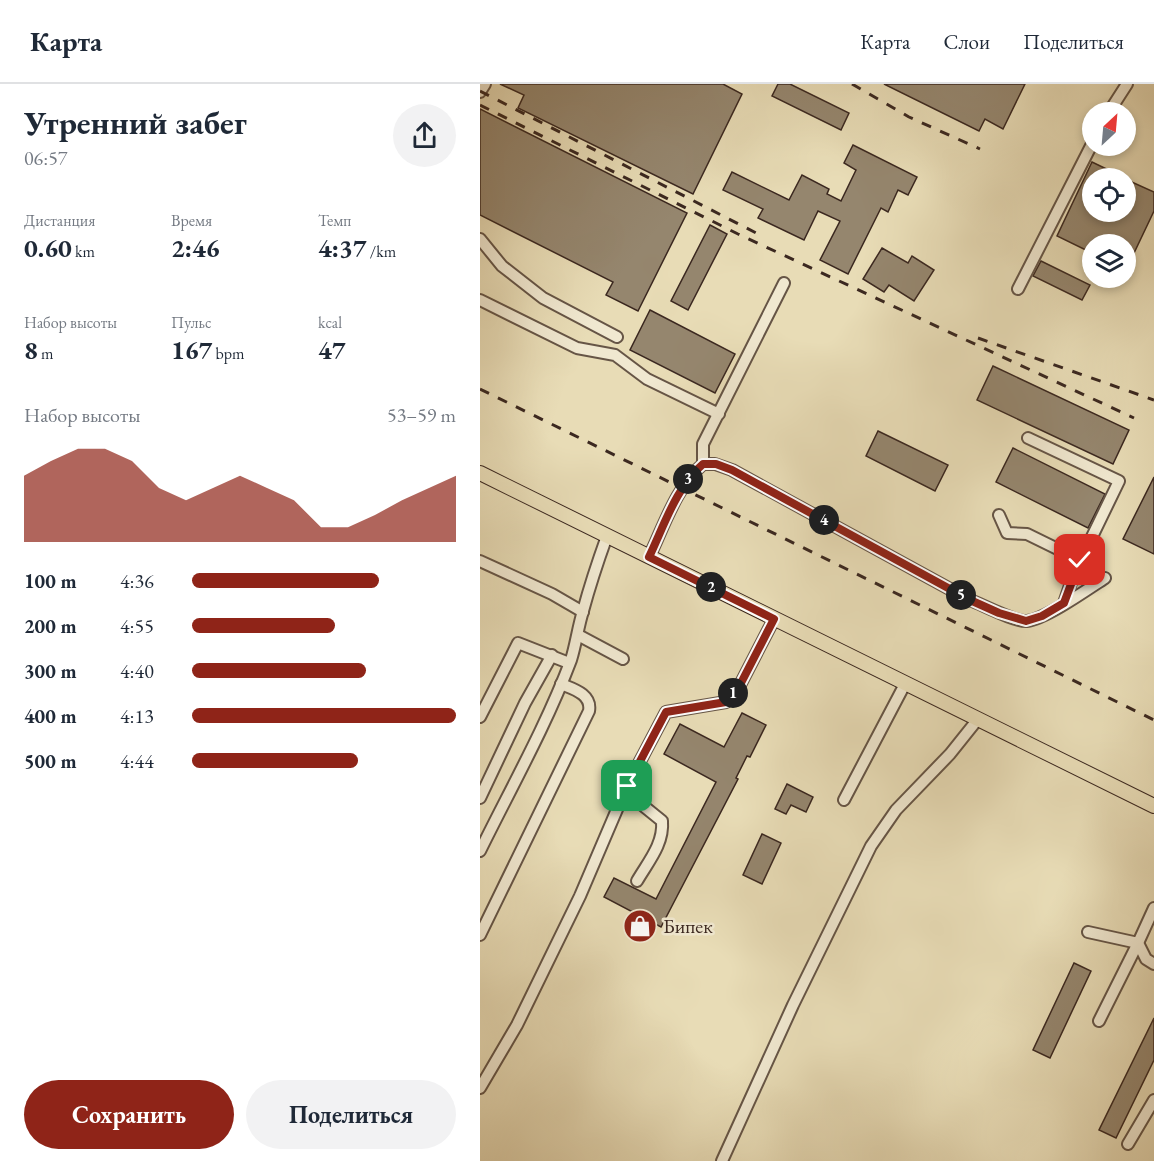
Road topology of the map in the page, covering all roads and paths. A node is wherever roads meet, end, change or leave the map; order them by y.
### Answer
1 (485, 84) edge
2 (1127, 84) edge
3 (480, 92) edge
4 (1115, 102) edge
5 (1086, 156) edge
6 (480, 239) edge
7 (784, 283) dead end
8 (1018, 289) dead end
9 (480, 300) edge
10 (617, 338) dead end
11 (718, 414) junction
12 (1028, 438) dead end
13 (703, 464) junction
14 (480, 473) edge
15 (999, 515) dead end
16 (607, 536) junction
17 (649, 557) junction
18 (1080, 560) junction
19 (480, 561) edge
20 (1105, 578) dead end
21 (1064, 603) junction
22 (583, 612) junction
23 (774, 619) junction
24 (578, 635) junction
25 (552, 655) junction
26 (623, 659) dead end
27 (569, 663) junction
28 (561, 684) junction
29 (905, 684) junction
30 (480, 717) edge
31 (978, 719) junction
32 (622, 797) junction
33 (480, 798) edge
34 (844, 800) dead end
35 (1154, 806) edge
36 (480, 851) edge
37 (637, 881) dead end
38 (1154, 908) edge
39 (1088, 932) dead end
40 (480, 935) edge
41 (1138, 943) junction
42 (1154, 964) edge
43 (1099, 1021) dead end
44 (480, 1088) edge
45 (1154, 1100) edge
46 (1128, 1144) dead end
47 (722, 1161) edge

1 - 3 street
2 - 4 street
5 - 8 street
6 - 10 street
7 - 11 street
9 - 11 street
11 - 13 street
12 - 18 street
13 - 17 street
13 - 21 street
14 - 16 main road
15 - 18 street
16 - 17 main road
16 - 22 street
17 - 23 main road
18 - 21 street
19 - 22 street
20 - 21 street
22 - 24 street
23 - 29 main road
23 - 32 street
24 - 26 street
24 - 27 street
25 - 27 street
25 - 30 street
25 - 33 street
27 - 28 street
28 - 36 street
28 - 40 street
29 - 31 main road
29 - 34 street
31 - 35 main road
31 - 47 street
32 - 37 street
32 - 44 street
38 - 41 street
39 - 41 street
41 - 42 street
41 - 43 street
45 - 46 street

